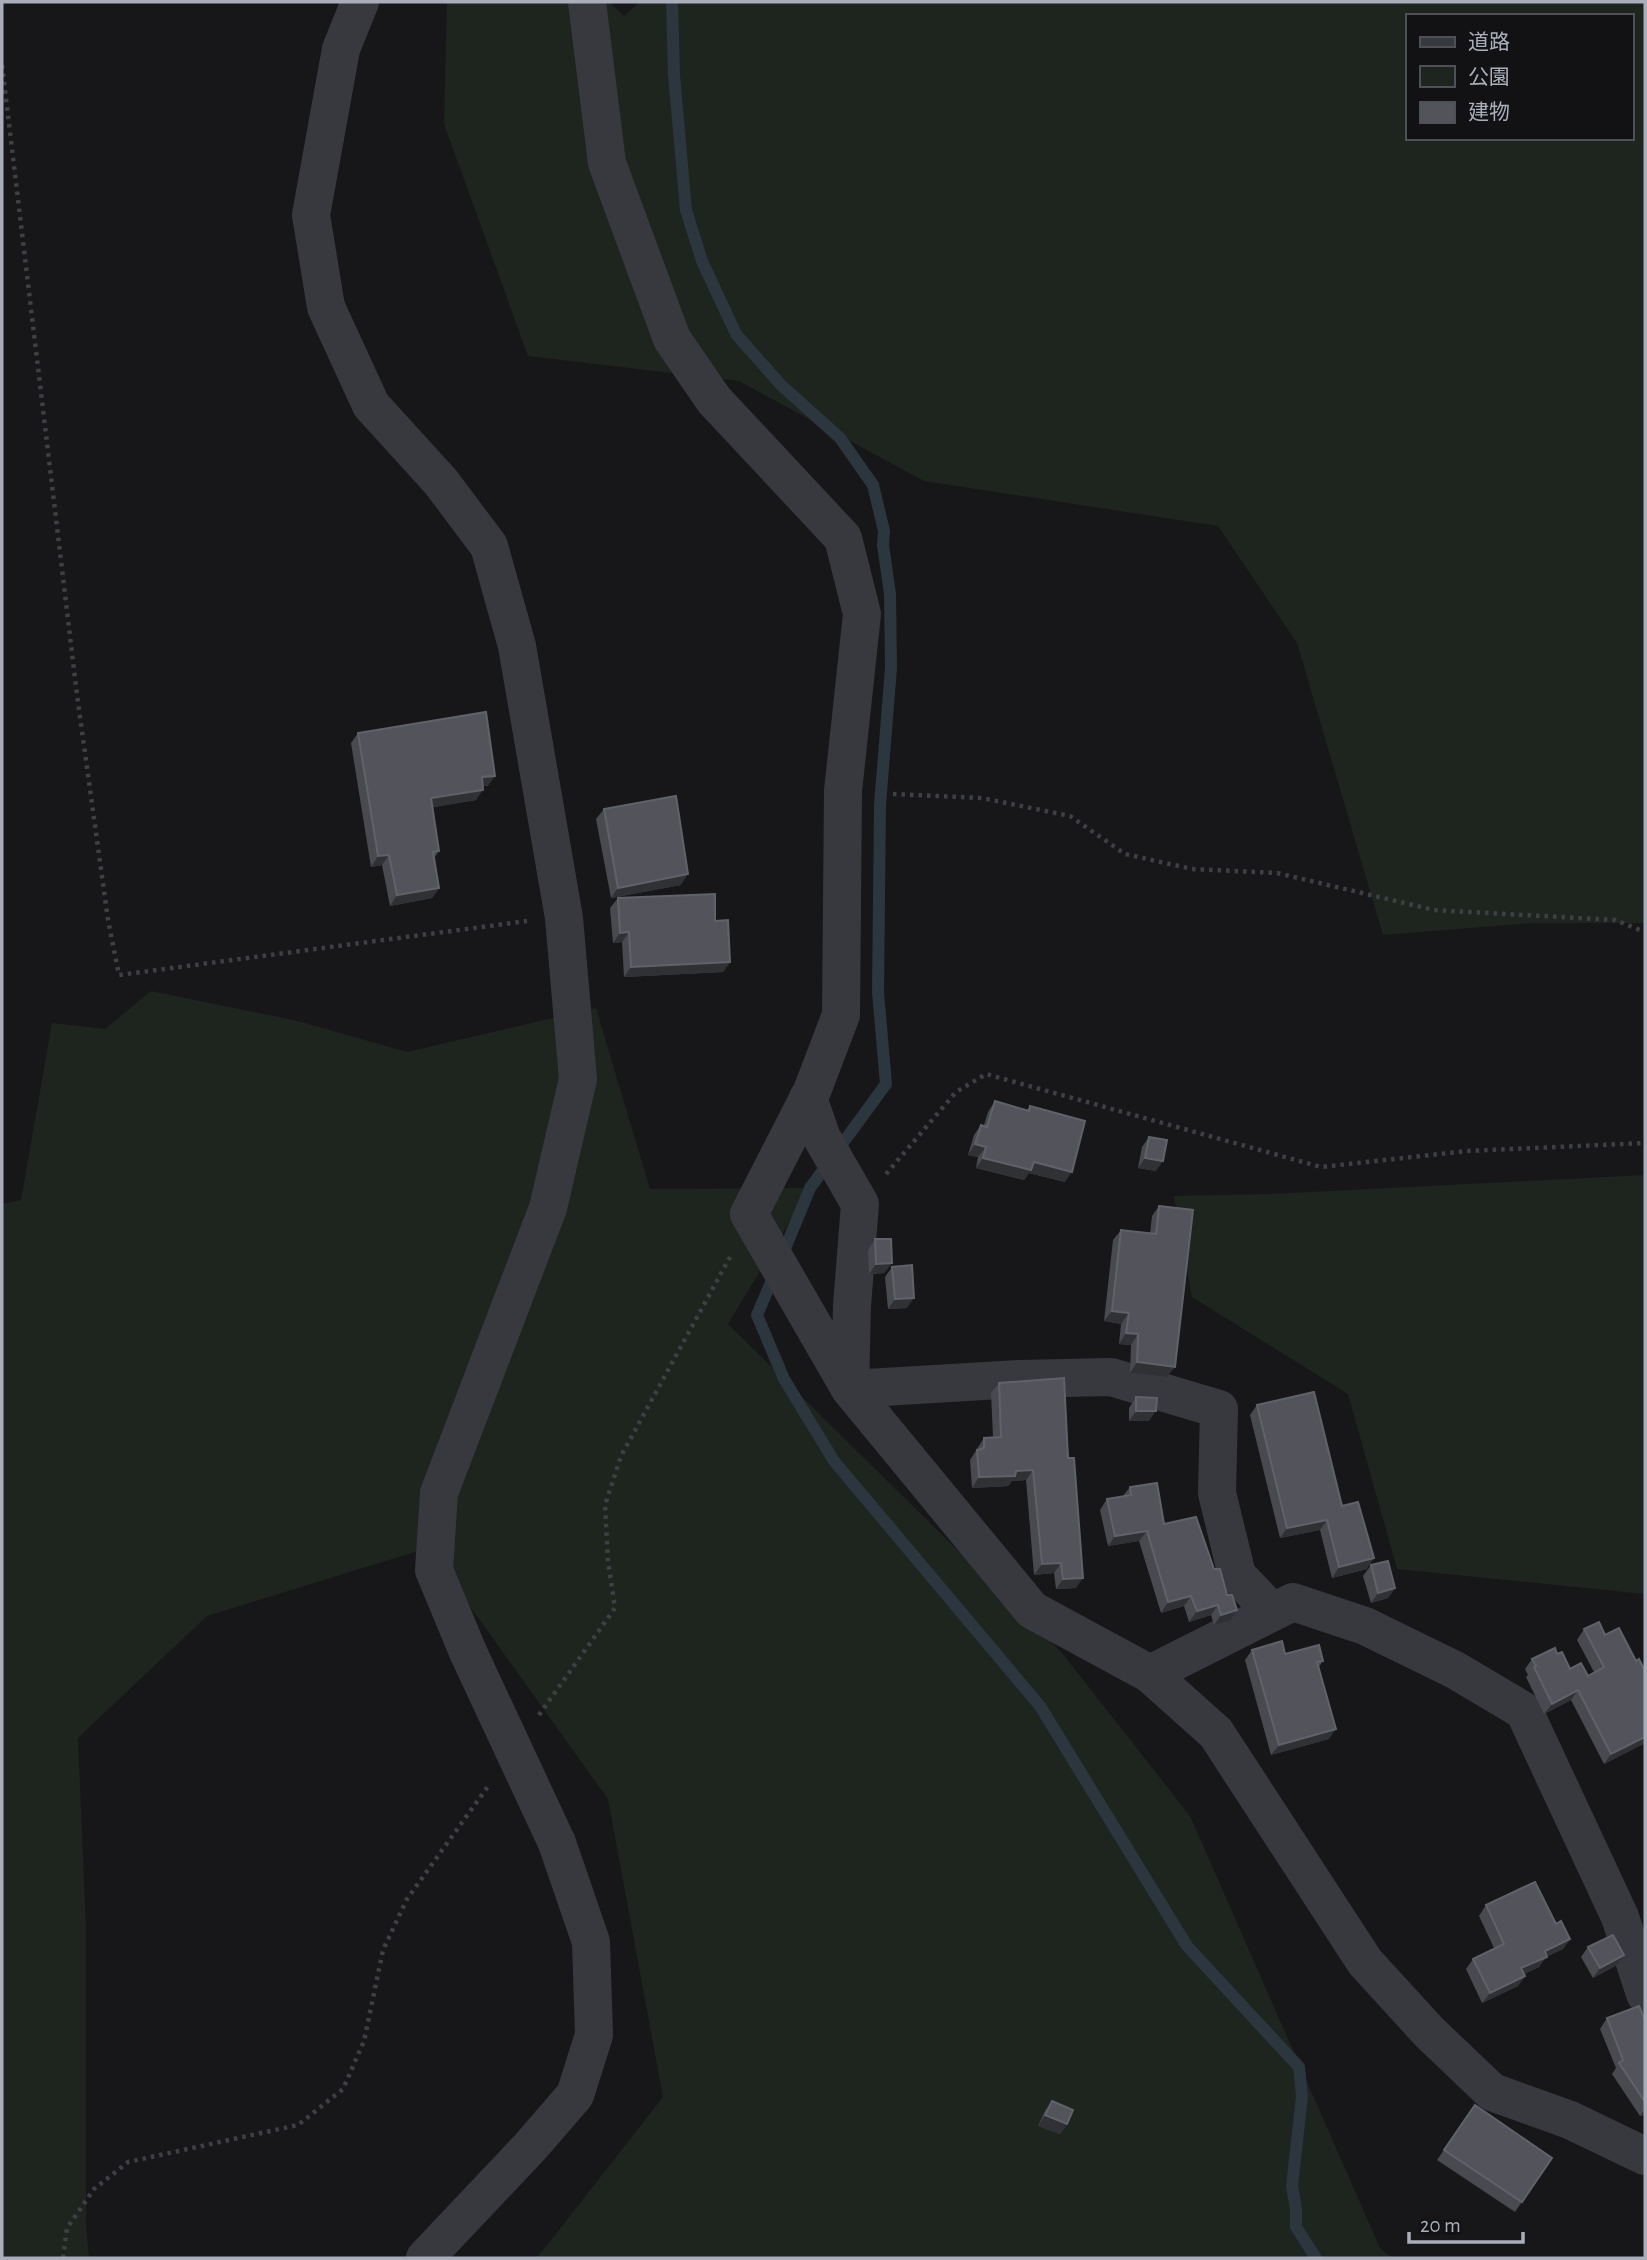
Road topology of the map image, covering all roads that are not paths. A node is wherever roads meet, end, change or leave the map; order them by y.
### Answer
1 (360, 2) edge
2 (587, 2) edge
3 (808, 1098) junction
4 (850, 1389) junction
5 (1272, 1612) junction
6 (1150, 1674) junction
7 (1645, 1994) edge
8 (1645, 2156) edge
9 (425, 2258) edge

1 - 9 street, bridge
2 - 3 street
3 - 4 street
3 - 4 street
4 - 5 street
4 - 6 street
5 - 6 street
5 - 7 street
6 - 8 street

